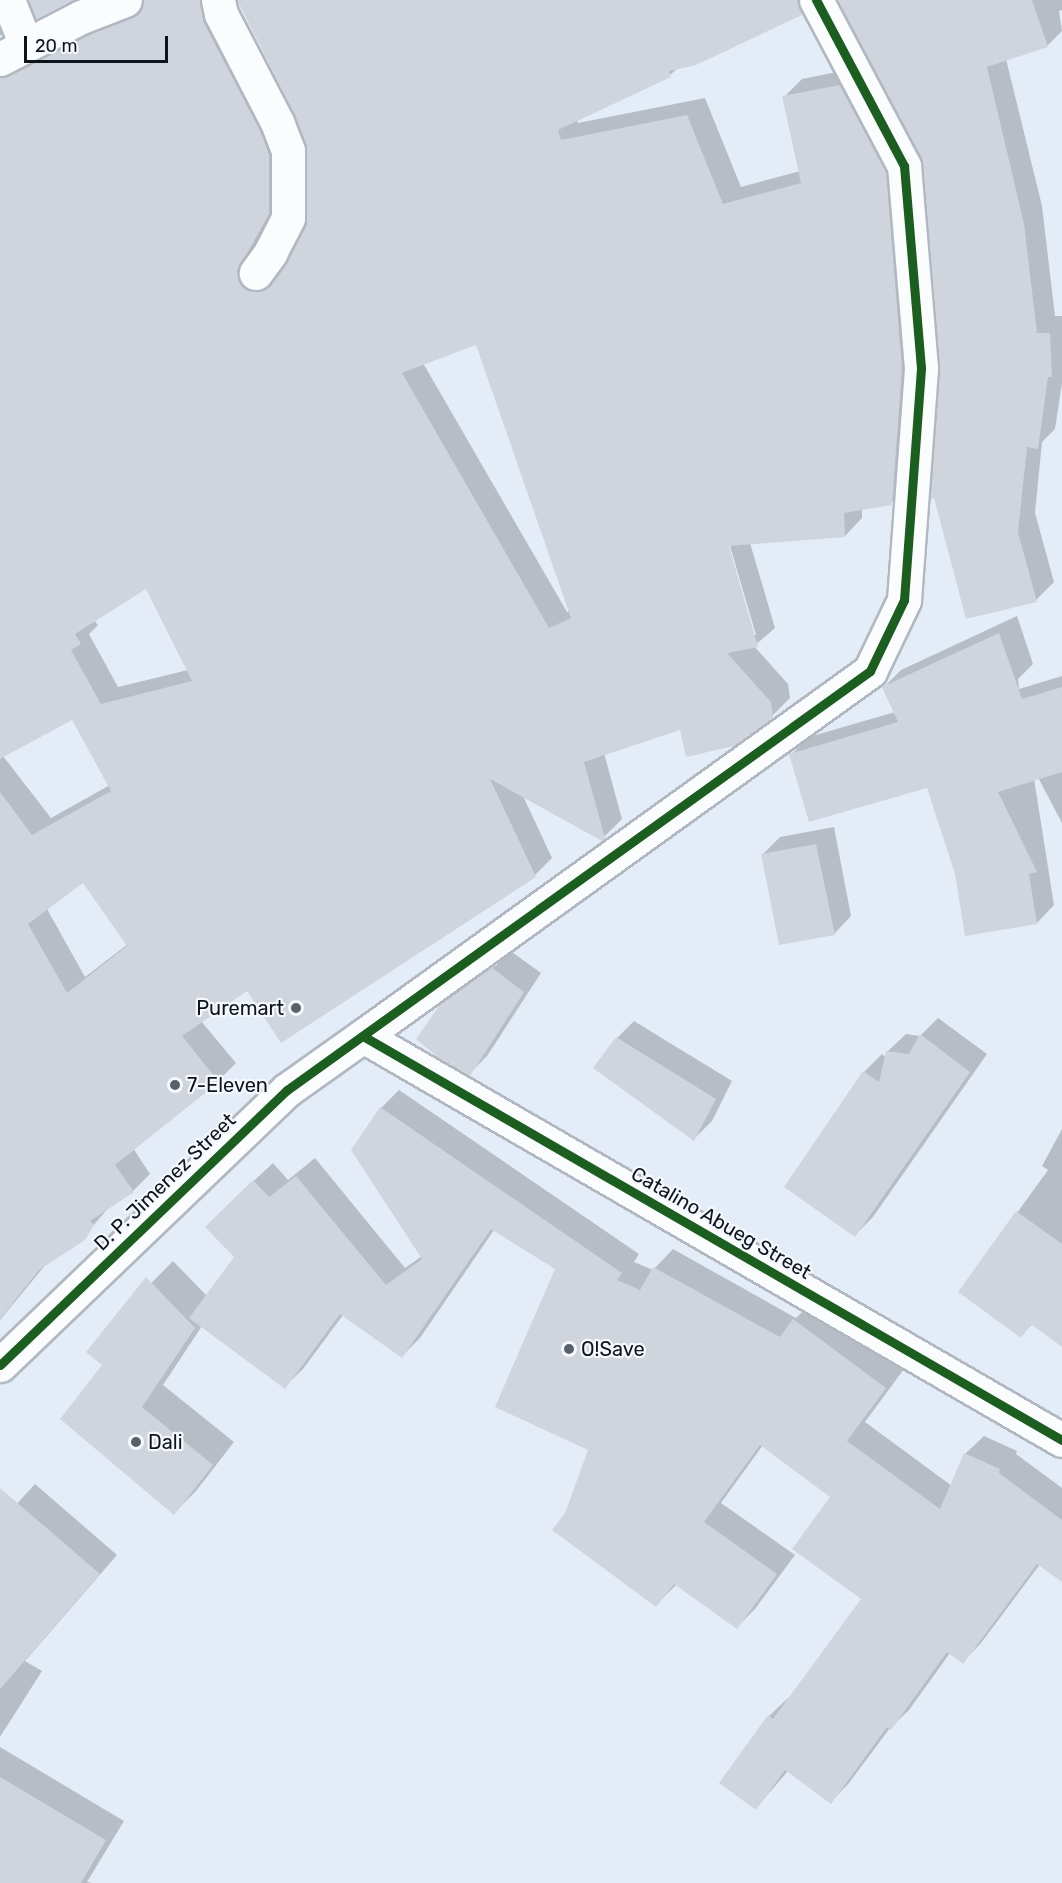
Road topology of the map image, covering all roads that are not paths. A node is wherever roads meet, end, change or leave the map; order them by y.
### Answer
1 (8, 0) edge
2 (125, 0) edge
3 (218, 0) edge
4 (816, 0) edge
5 (13, 52) edge
6 (256, 273) dead end
7 (363, 1036) junction
8 (0, 1365) edge
9 (1062, 1440) edge

1 - 5 street
2 - 5 street
3 - 6 street
4 - 7 street, D. P. Jimenez Street
7 - 8 street, D. P. Jimenez Street
7 - 9 street, Catalino Abueg Street

